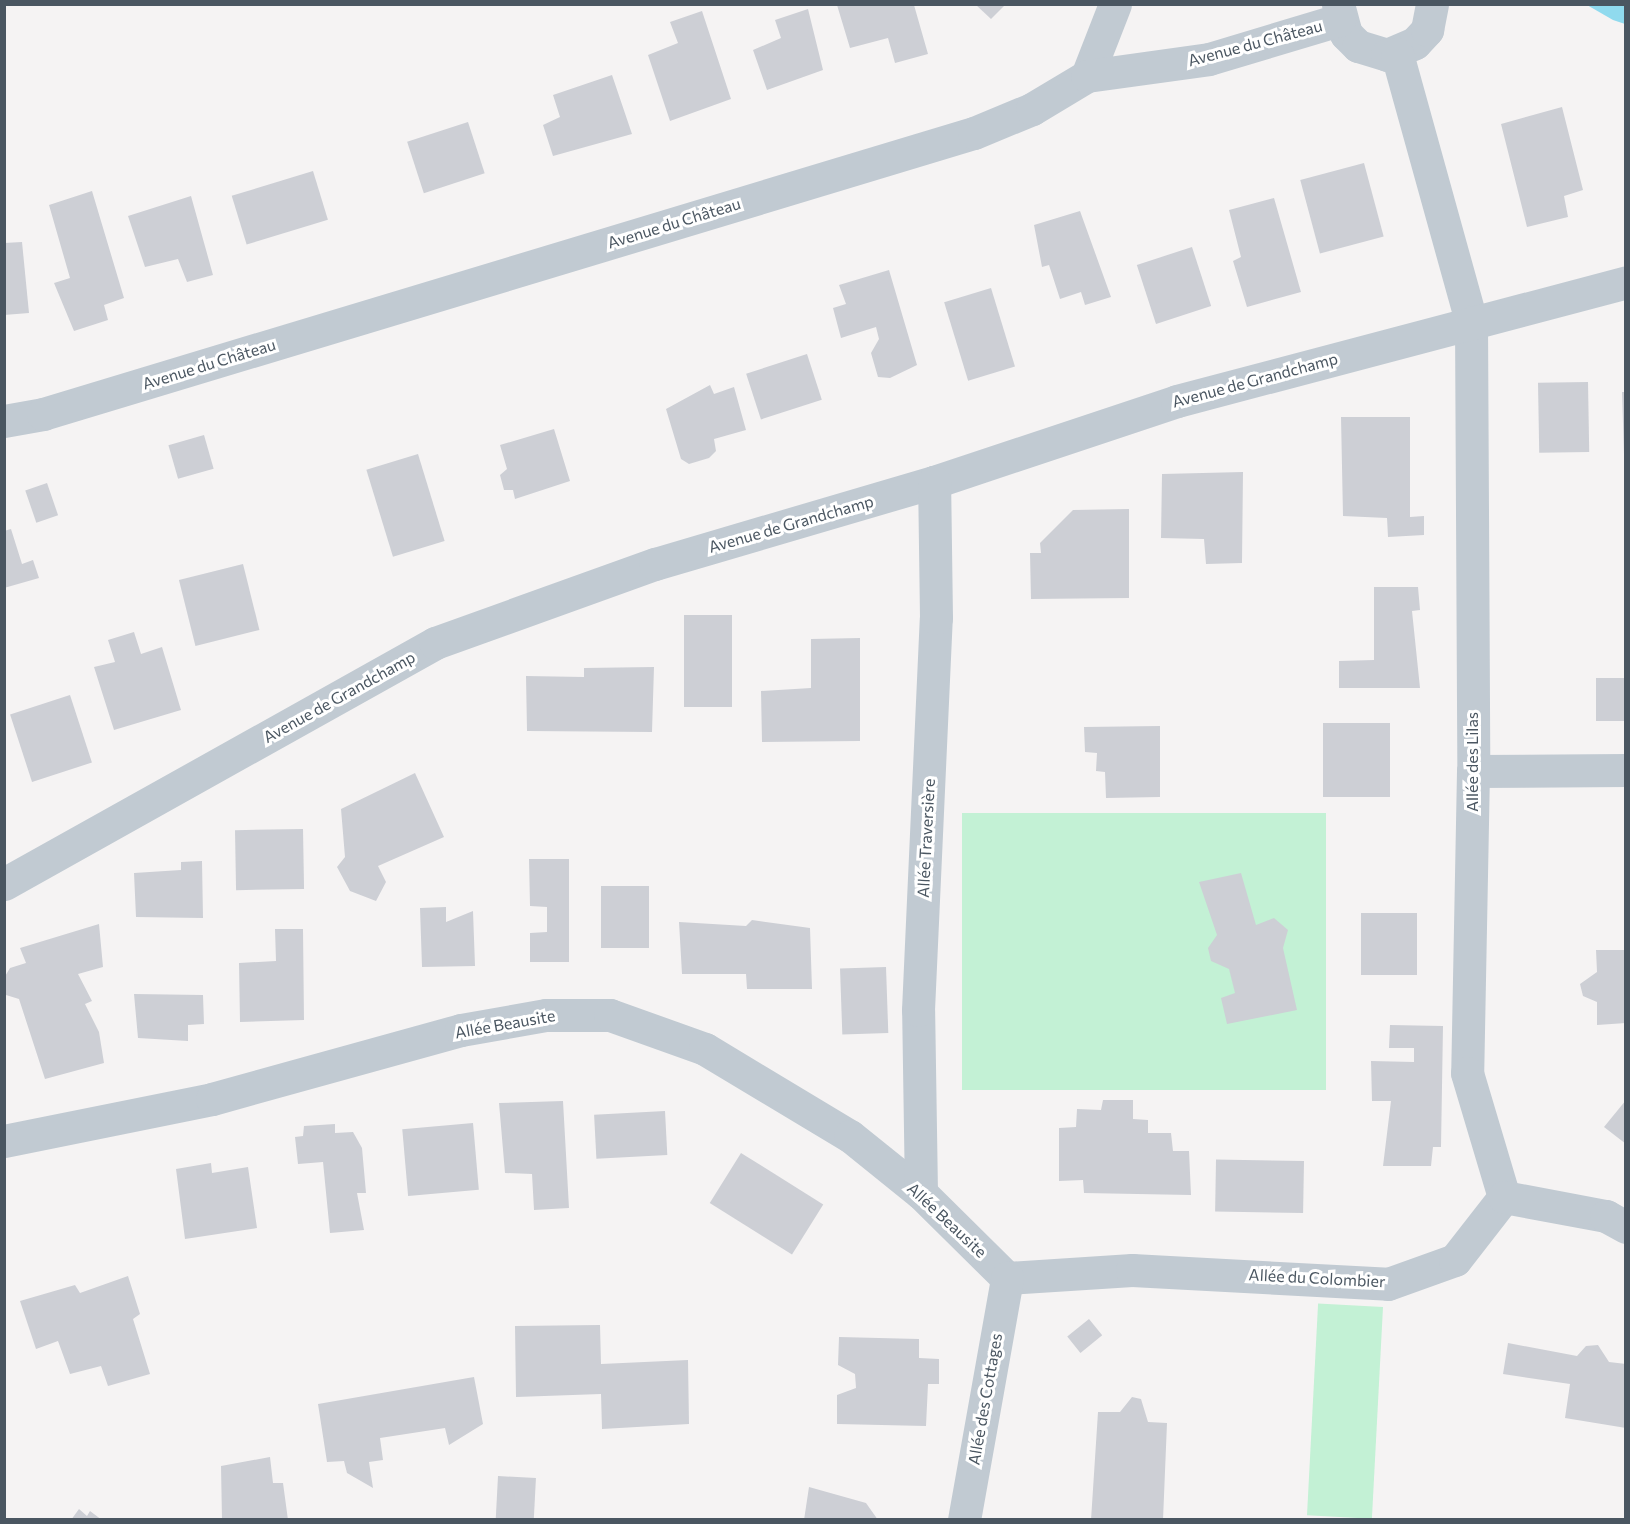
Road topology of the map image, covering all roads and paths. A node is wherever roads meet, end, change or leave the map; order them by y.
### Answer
1 (1115, 4) edge
2 (1432, 4) edge
3 (1338, 12) edge
4 (1397, 54) junction
5 (1088, 76) junction
6 (1626, 282) edge
7 (1471, 321) junction
8 (4, 421) edge
9 (934, 482) junction
10 (1626, 770) edge
11 (1473, 771) junction
12 (4, 884) edge
13 (4, 1141) edge
14 (921, 1193) junction
15 (1504, 1197) junction
16 (1626, 1227) edge
17 (1007, 1278) junction
18 (964, 1520) edge

1 - 5 street
2 - 4 street
3 - 4 street
3 - 5 street, Avenue du Château
4 - 7 street, Allée des Lilas
5 - 8 street, Avenue du Château
6 - 7 street, Avenue de Grandchamp
7 - 9 street, Avenue de Grandchamp
7 - 11 street, Allée des Lilas
9 - 12 street, Avenue de Grandchamp
9 - 14 street, Allée Traversière
10 - 11 street
11 - 15 street, Allée des Lilas
13 - 14 street, Allée Beausite
14 - 17 street, Allée Beausite
15 - 16 street
15 - 17 street, Allée du Colombier
17 - 18 street, Allée des Cottages

